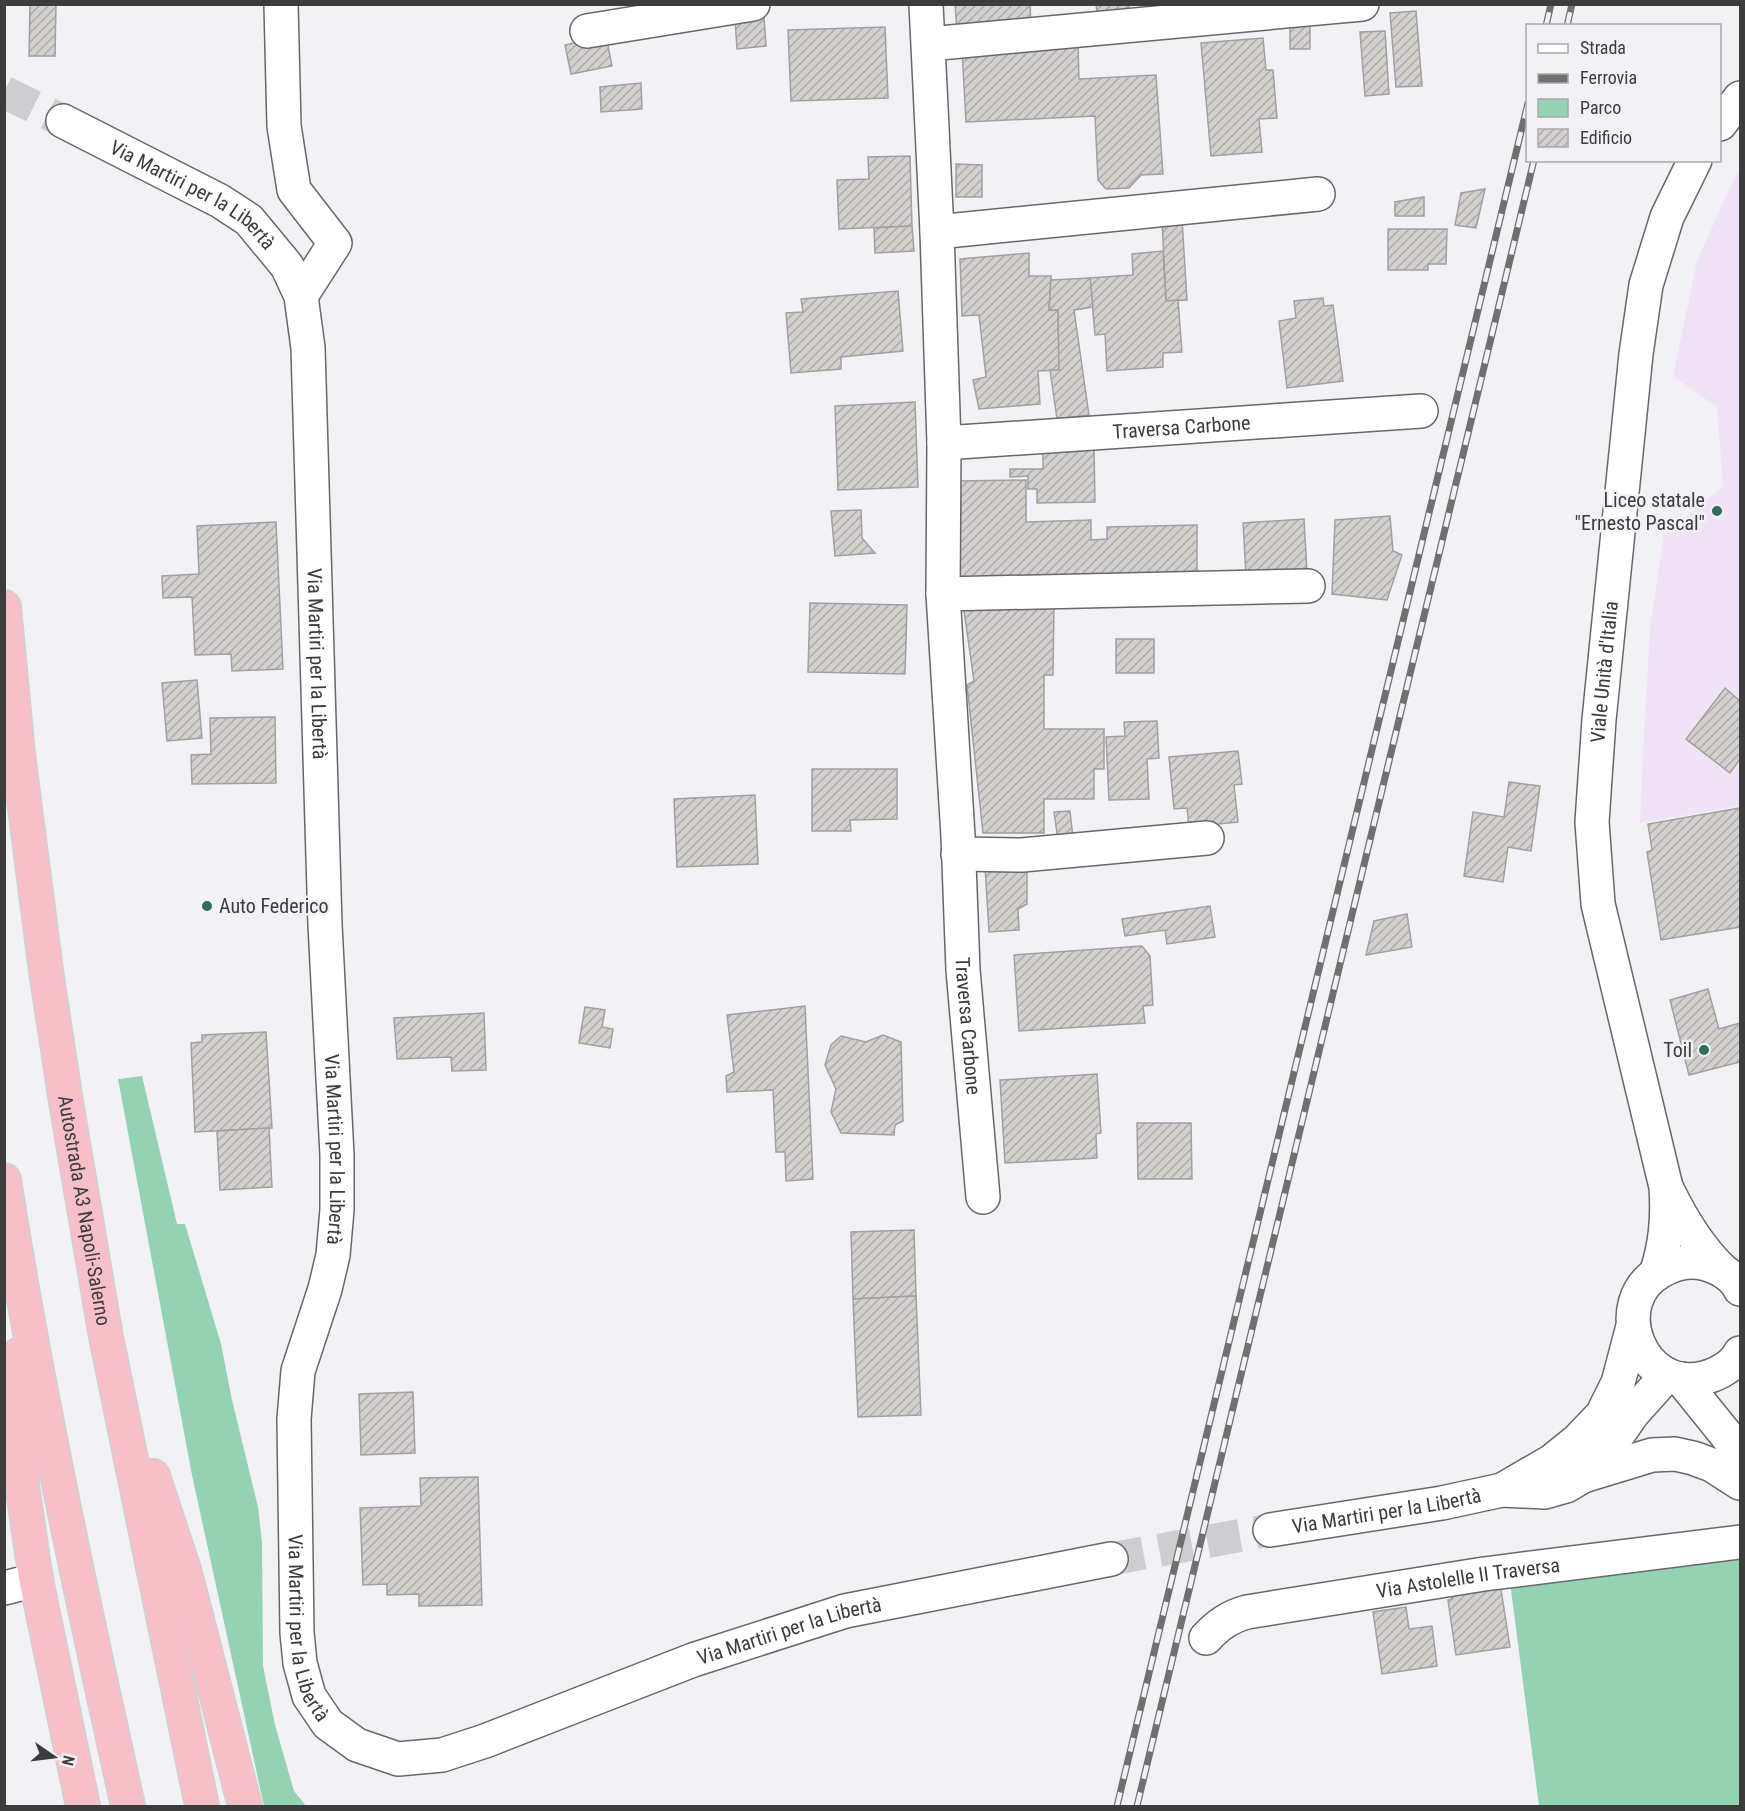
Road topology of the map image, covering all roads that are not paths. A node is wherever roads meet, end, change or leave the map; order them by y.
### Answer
1 (280, 4) edge
2 (753, 4) edge
3 (926, 4) edge
4 (1362, 4) edge
5 (587, 31) dead end
6 (929, 44) junction
7 (1740, 98) edge
8 (63, 121) tunnel mouth
9 (1721, 122) edge
10 (1694, 162) edge
11 (1318, 194) dead end
12 (937, 232) junction
13 (301, 296) junction
14 (1421, 411) dead end
15 (944, 443) junction
16 (1308, 586) dead end
17 (943, 594) junction
18 (4, 607) edge
19 (1207, 838) dead end
20 (958, 854) junction
21 (4, 1180) edge
22 (1666, 1187) junction
23 (983, 1197) dead end
24 (15, 1249) junction
25 (1656, 1274) junction
26 (1732, 1280) edge
27 (1633, 1326) junction
28 (106, 1337) junction
29 (1740, 1353) edge
30 (1674, 1377) junction
31 (1740, 1452) edge
32 (1583, 1476) junction
33 (1740, 1483) edge
34 (1502, 1490) junction
35 (1270, 1530) tunnel mouth
36 (1740, 1542) edge
37 (1111, 1559) tunnel mouth
38 (36, 1580) junction
39 (4, 1588) edge
40 (1206, 1638) dead end
41 (83, 1806) edge
42 (128, 1806) edge
43 (202, 1806) edge
44 (245, 1806) edge

1 - 13 street
2 - 5 street
3 - 6 street, Traversa Carbone
4 - 6 street
6 - 12 street, Traversa Carbone
7 - 9 street
8 - 13 street, Via Martiri per la Libertà
10 - 22 street, Viale Unità d'Italia
11 - 12 street
12 - 15 street, Traversa Carbone
13 - 37 street, Via Martiri per la Libertà
14 - 15 street, Traversa Carbone
15 - 17 street, Traversa Carbone
16 - 17 street
17 - 20 street, Traversa Carbone
18 - 28 highway, Autostrada A3 Napoli-Salerno
19 - 20 street
20 - 23 street, Traversa Carbone
21 - 24 highway
22 - 25 street, Viale Unità d'Italia
22 - 26 street, Viale Unità d'Italia
24 - 38 highway
24 - 42 highway
25 - 26 street, Viale Unità d'Italia
25 - 27 street, Viale Unità d'Italia
27 - 30 street
27 - 34 street, Via Martiri per la Libertà
28 - 43 highway, Autostrada A3 Napoli-Salerno
28 - 44 highway
29 - 30 street
30 - 31 street
30 - 32 street, Via Martiri per la Libertà
32 - 33 street
32 - 34 street, Via Martiri per la Libertà
34 - 35 street, Via Martiri per la Libertà
36 - 40 street, Via Astolelle II Traversa
38 - 39 street
38 - 41 highway

